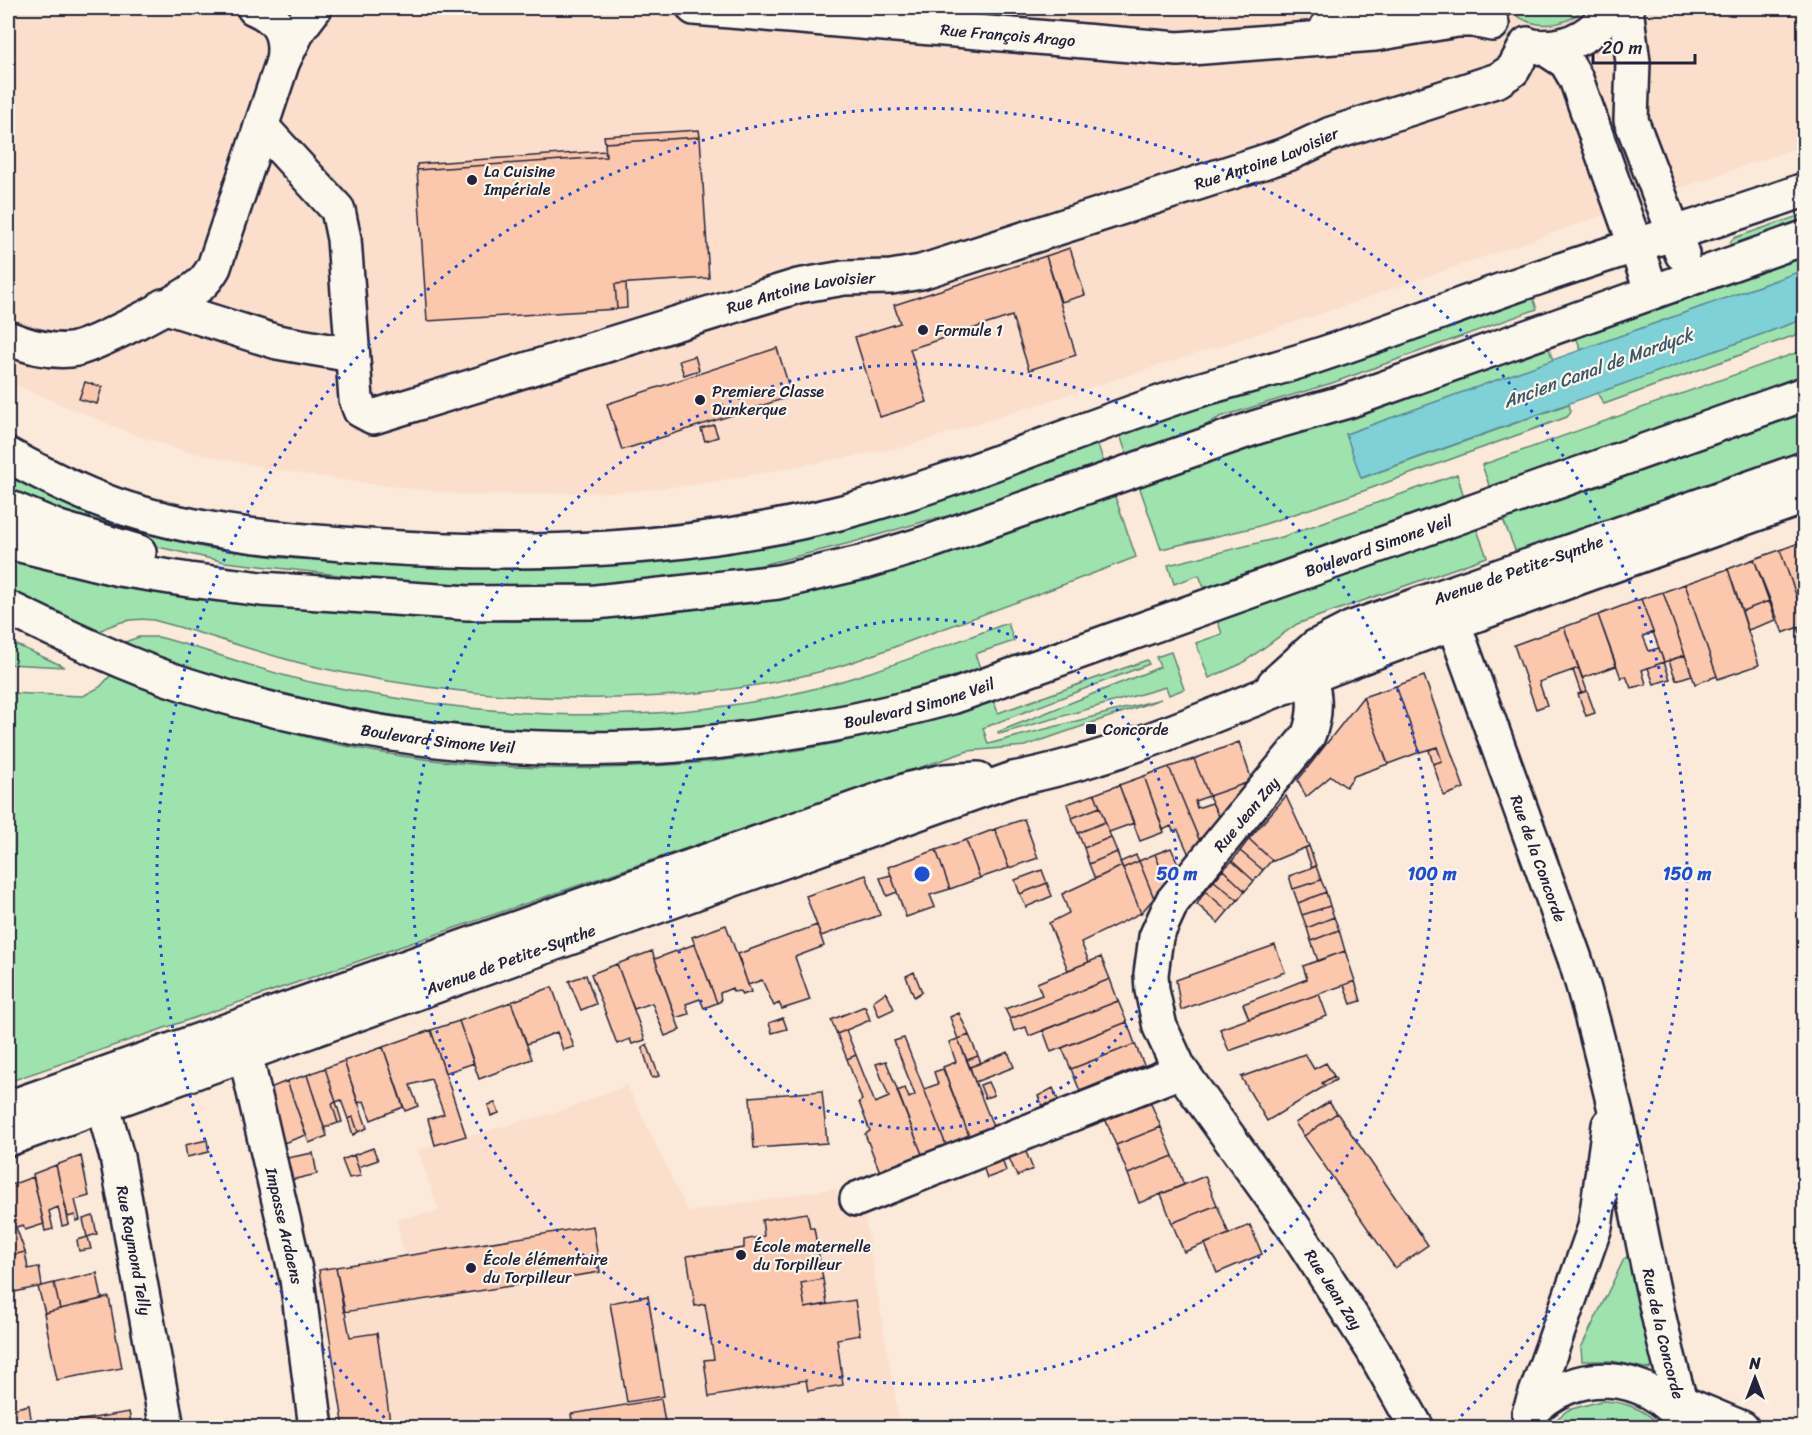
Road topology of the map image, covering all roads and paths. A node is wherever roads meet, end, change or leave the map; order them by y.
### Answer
1 (254, 8) edge
2 (315, 8) edge
3 (694, 8) edge
4 (1378, 8) edge
5 (1611, 8) edge
6 (1626, 8) edge
7 (1486, 16) edge
8 (1285, 40) junction
9 (1535, 46) junction
10 (283, 61) junction
11 (261, 126) junction
12 (1804, 190) edge
13 (1675, 235) junction
14 (1804, 238) edge
15 (1636, 247) junction
16 (1692, 278) junction
17 (1652, 292) junction
18 (164, 306) junction
19 (8, 338) edge
20 (352, 355) junction
21 (1804, 394) edge
22 (8, 455) edge
23 (1804, 469) edge
24 (1804, 497) edge
25 (8, 507) edge
26 (8, 542) edge
27 (375, 596) junction
28 (8, 608) edge
29 (1449, 609) junction
30 (1306, 667) junction
31 (243, 1039) junction
32 (1179, 1068) junction
33 (99, 1090) junction
34 (1610, 1097) junction
35 (8, 1108) edge
36 (8, 1139) edge
37 (857, 1199) dead end
38 (1685, 1418) edge
39 (1524, 1420) edge
40 (167, 1428) edge
41 (316, 1428) edge
42 (1417, 1428) edge
43 (1742, 1428) edge

1 - 10 street
2 - 10 street
3 - 8 street, Rue François Arago
4 - 8 street, Rue François Arago
5 - 9 street
6 - 13 street
7 - 8 street, Rue François Arago
7 - 9 street
9 - 15 street
9 - 20 street, Rue Antoine Lavoisier
10 - 11 street
11 - 18 street
11 - 20 street, Rue Antoine Lavoisier
12 - 13 street
13 - 15 street
13 - 16 street
14 - 16 street
15 - 17 street
15 - 22 street
16 - 17 street
17 - 27 street
18 - 19 street
18 - 20 street
21 - 28 street, Boulevard Simone Veil
23 - 29 street, Avenue de Petite-Synthe
24 - 29 street, Avenue de Petite-Synthe
25 - 27 street
26 - 27 street
29 - 30 street, Avenue de Petite-Synthe
29 - 34 street, Rue de la Concorde
30 - 31 street, Avenue de Petite-Synthe
30 - 32 street, Rue Jean Zay
31 - 33 street, Avenue de Petite-Synthe
31 - 41 street, Impasse Ardaens
32 - 37 street
32 - 42 street, Rue Jean Zay
33 - 35 street, Avenue de Petite-Synthe
33 - 36 street, Avenue de Petite-Synthe
33 - 40 street, Rue Raymond Telly
34 - 38 street, Rue de la Concorde
34 - 39 street, Rue de la Concorde
38 - 39 street
38 - 43 street

